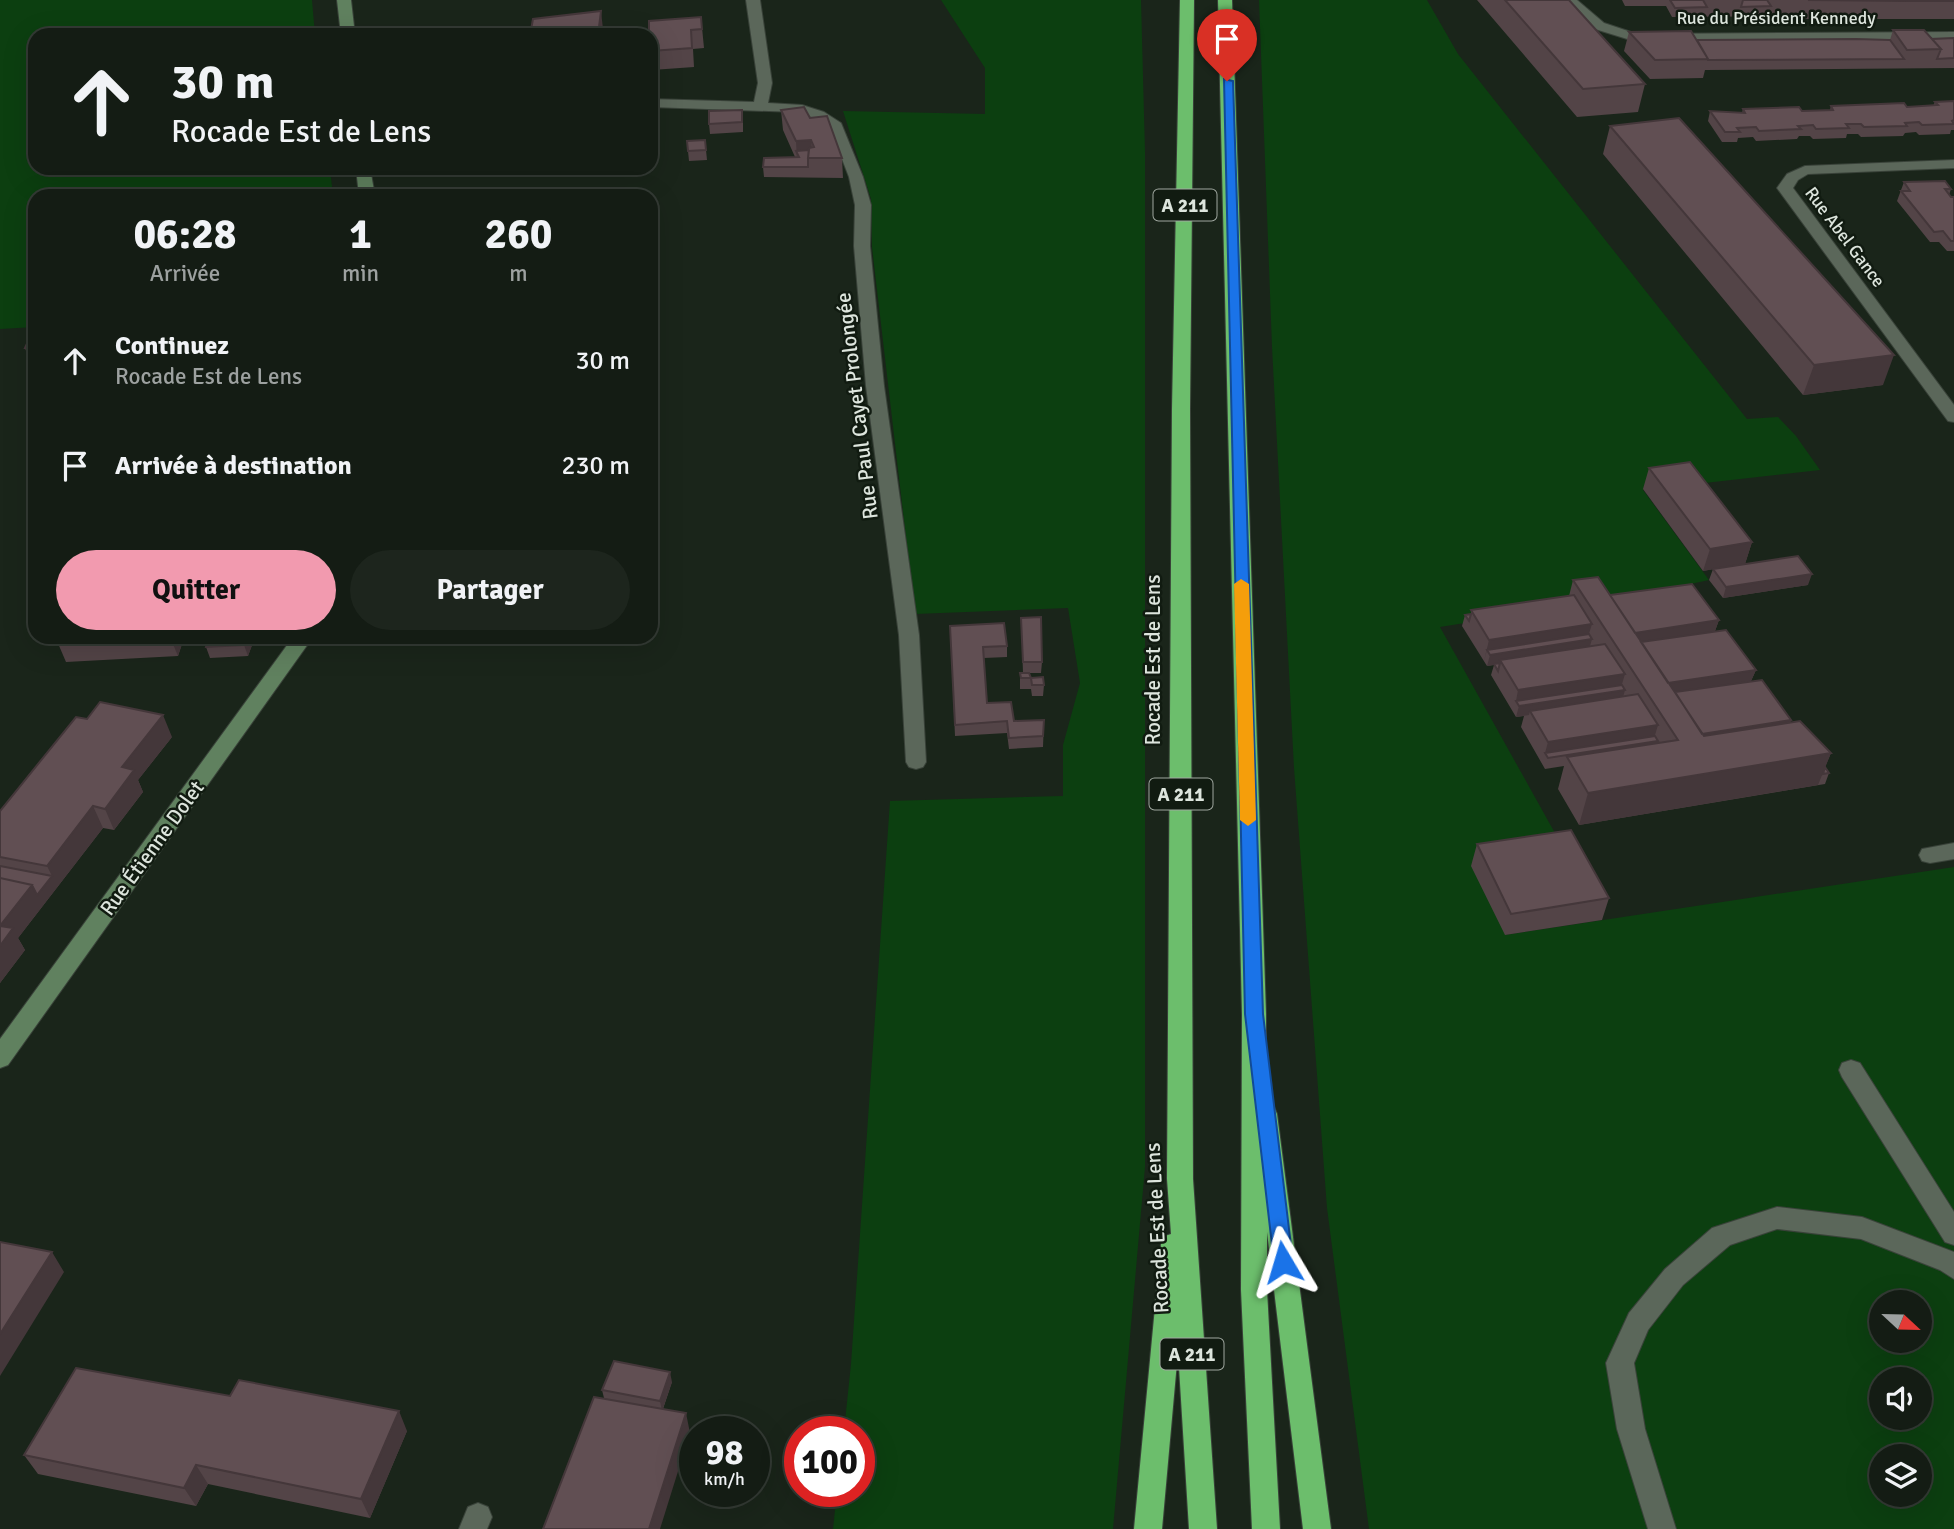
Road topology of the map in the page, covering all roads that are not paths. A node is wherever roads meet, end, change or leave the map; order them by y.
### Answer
1 (344, 0) edge
2 (753, 0) edge
3 (1187, 0) edge
4 (1225, 0) edge
5 (1570, 0) edge
6 (347, 28) edge
7 (1954, 36) edge
8 (658, 103) edge
9 (761, 105) junction
10 (1954, 164) edge
11 (1954, 416) edge
12 (298, 644) edge
13 (916, 762) dead end
14 (1954, 851) edge
15 (1930, 855) dead end
16 (1254, 1014) junction
17 (0, 1058) edge
18 (1851, 1070) dead end
19 (1180, 1179) junction
20 (1954, 1234) edge
21 (1954, 1267) edge
22 (1148, 1529) edge
23 (1203, 1529) edge
24 (1266, 1529) edge
25 (1317, 1529) edge
26 (1662, 1529) edge

1 - 6 street
2 - 9 street
3 - 19 highway, Rocade Est de Lens / A 211
4 - 16 highway, A 211
5 - 7 street, Rue du Président Kennedy
8 - 9 street, Rue Paul Cayet Prolongée
9 - 13 street, Rue Paul Cayet Prolongée
10 - 11 street, Rue Abel Gance
12 - 17 street, Rue Étienne Dolet
14 - 15 street
16 - 24 highway, A 211
16 - 25 highway
18 - 20 street
19 - 22 highway
19 - 23 highway, Rocade Est de Lens / A 211
21 - 26 street

